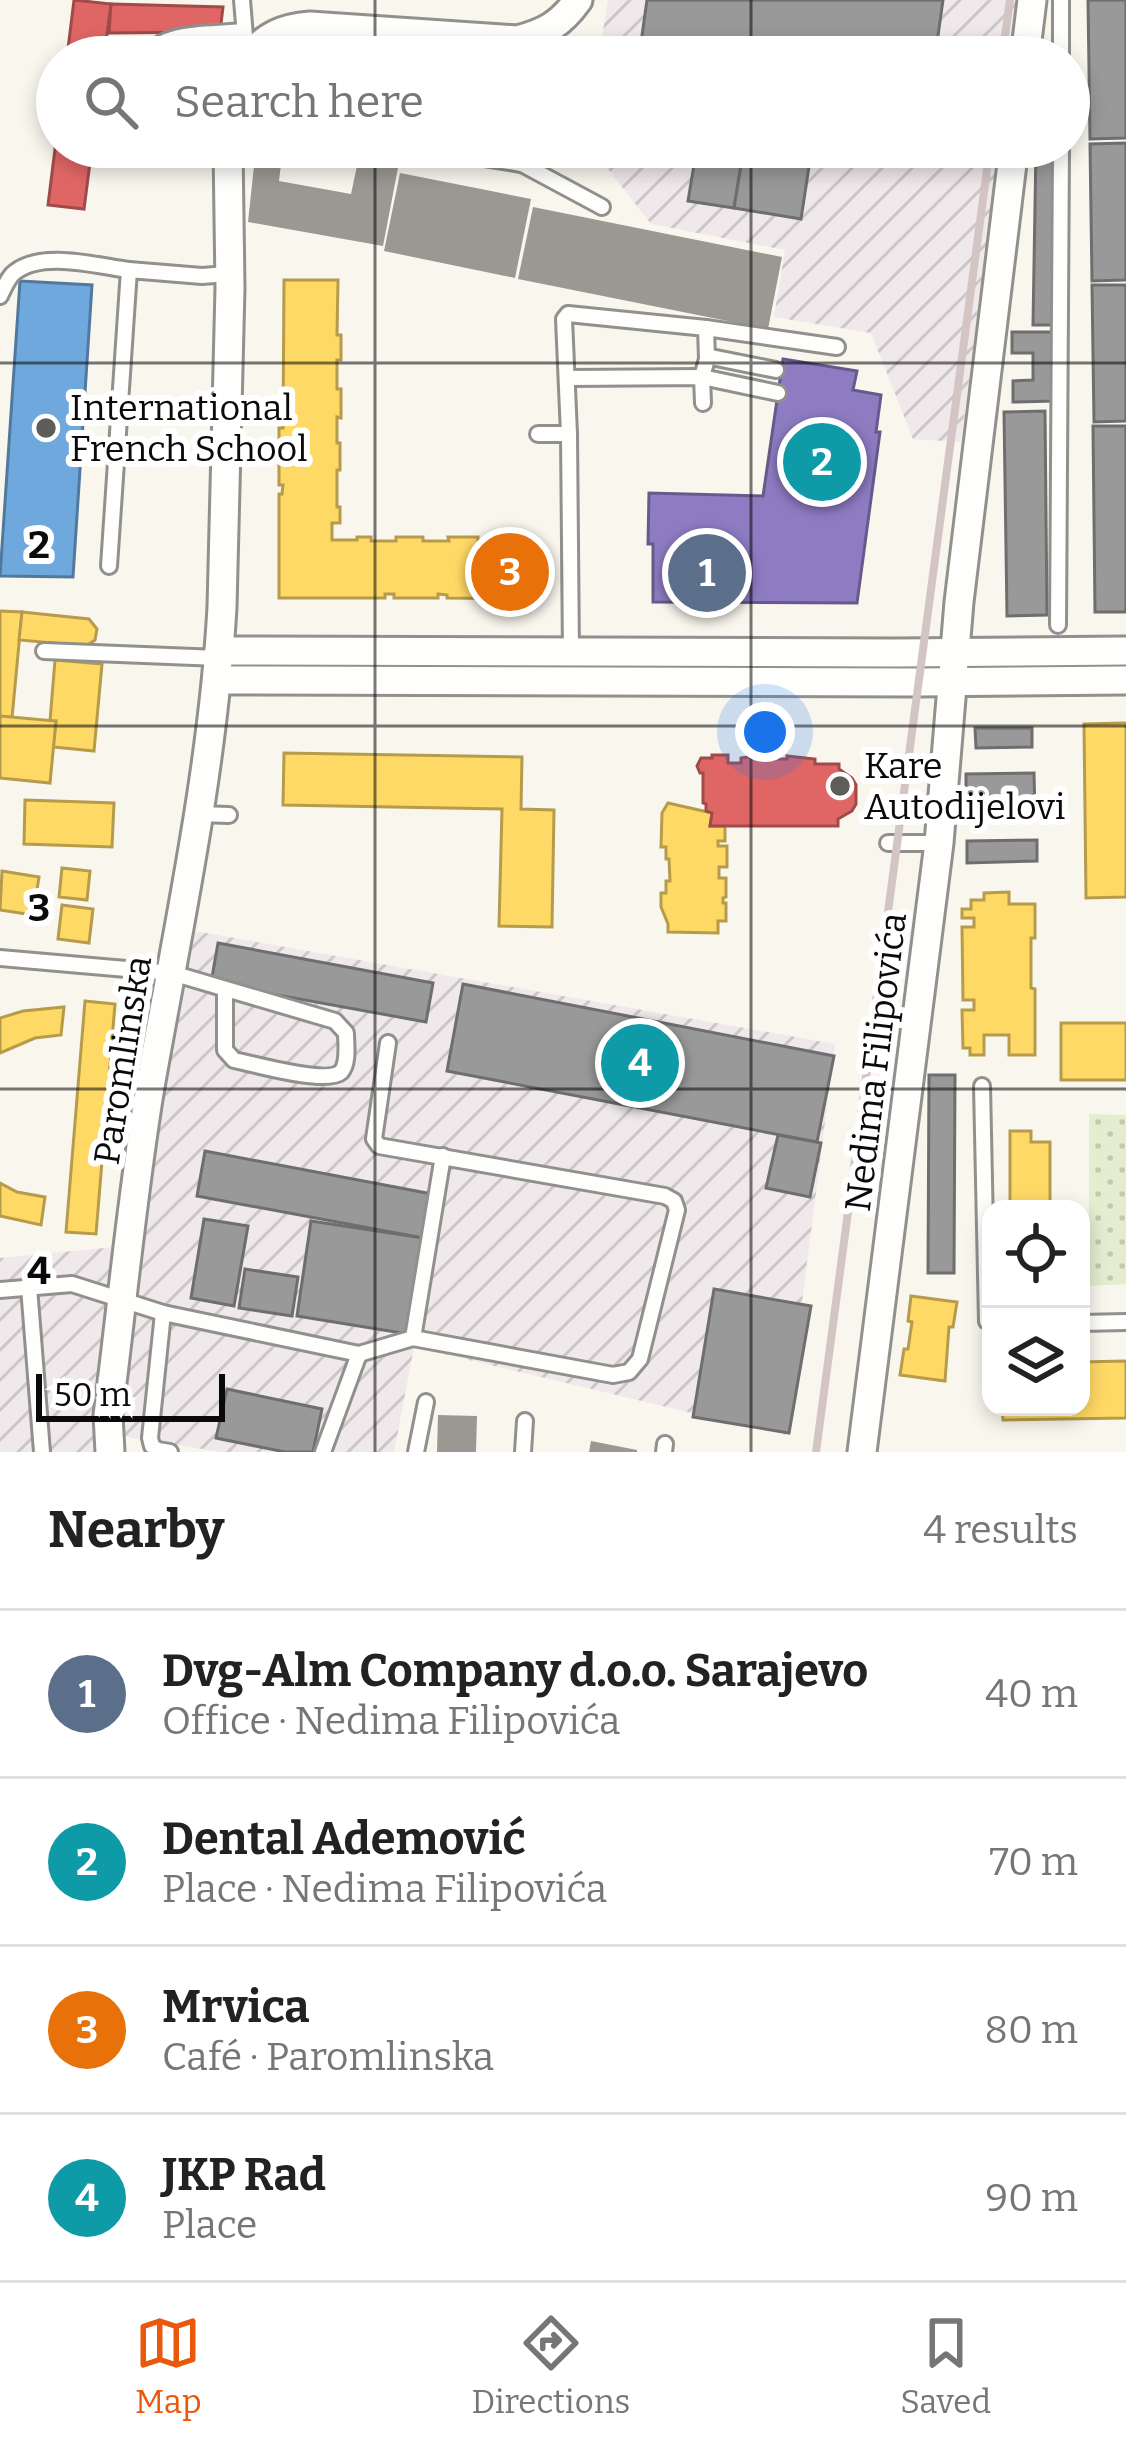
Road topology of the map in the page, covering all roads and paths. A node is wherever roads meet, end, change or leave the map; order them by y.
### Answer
1 (242, 0) edge
2 (578, 0) edge
3 (1032, 0) edge
4 (1061, 0) edge
5 (246, 36) edge
6 (270, 36) edge
7 (434, 36) edge
8 (550, 36) edge
9 (1028, 36) edge
10 (1061, 36) edge
11 (228, 168) edge
12 (529, 168) edge
13 (1012, 168) edge
14 (1060, 168) edge
15 (602, 207) dead end
16 (129, 270) junction
17 (228, 274) junction
18 (0, 296) edge
19 (706, 328) junction
20 (837, 347) dead end
21 (706, 359) junction
22 (776, 370) dead end
23 (702, 377) junction
24 (568, 378) junction
25 (778, 393) dead end
26 (703, 404) dead end
27 (538, 434) dead end
28 (569, 434) junction
29 (109, 566) dead end
30 (1058, 625) dead end
31 (44, 651) dead end
32 (1126, 651) edge
33 (571, 652) junction
34 (218, 663) junction
35 (954, 666) junction
36 (1126, 680) edge
37 (572, 682) junction
38 (198, 814) junction
39 (229, 815) dead end
40 (888, 843) dead end
41 (939, 843) junction
42 (0, 958) edge
43 (172, 973) junction
44 (225, 989) junction
45 (388, 1043) dead end
46 (982, 1086) dead end
47 (443, 1156) junction
48 (29, 1287) junction
49 (0, 1290) edge
50 (123, 1298) junction
51 (987, 1308) edge
52 (164, 1313) junction
53 (1126, 1322) edge
54 (1090, 1323) edge
55 (413, 1338) junction
56 (358, 1354) junction
57 (426, 1402) dead end
58 (525, 1421) dead end
59 (43, 1452) edge
60 (110, 1452) edge
61 (170, 1452) edge
62 (322, 1452) edge
63 (416, 1452) edge
64 (523, 1452) edge
65 (862, 1452) edge

1 - 5 lane
2 - 8 street
3 - 9 street
4 - 10 lane
6 - 7 street
11 - 17 street, Paromlinska
12 - 15 lane
13 - 35 street, Nedima Filipovića
14 - 30 lane
16 - 17 lane
16 - 18 lane
16 - 29 lane
17 - 34 street, Paromlinska
19 - 20 lane
19 - 21 lane
19 - 24 lane
21 - 22 lane
21 - 23 lane
23 - 24 lane
23 - 25 lane
23 - 26 lane
24 - 28 lane
27 - 28 lane
28 - 33 lane
31 - 34 lane
32 - 35 street
33 - 34 street
33 - 35 street
33 - 37 lane
34 - 37 street
34 - 38 street, Paromlinska
35 - 36 street
35 - 37 street
35 - 41 street, Nedima Filipovića
38 - 39 lane
38 - 43 street, Paromlinska
40 - 41 lane
41 - 65 street, Nedima Filipovića
42 - 43 lane
43 - 44 lane
43 - 50 street, Paromlinska
44 - 44 lane
45 - 47 lane
46 - 51 lane
47 - 55 lane
47 - 55 lane
48 - 49 lane
48 - 50 lane
48 - 59 lane
50 - 52 lane
50 - 60 street, Paromlinska
52 - 56 lane
52 - 61 lane
53 - 54 lane
55 - 56 lane
56 - 62 lane
57 - 63 lane
58 - 64 lane

